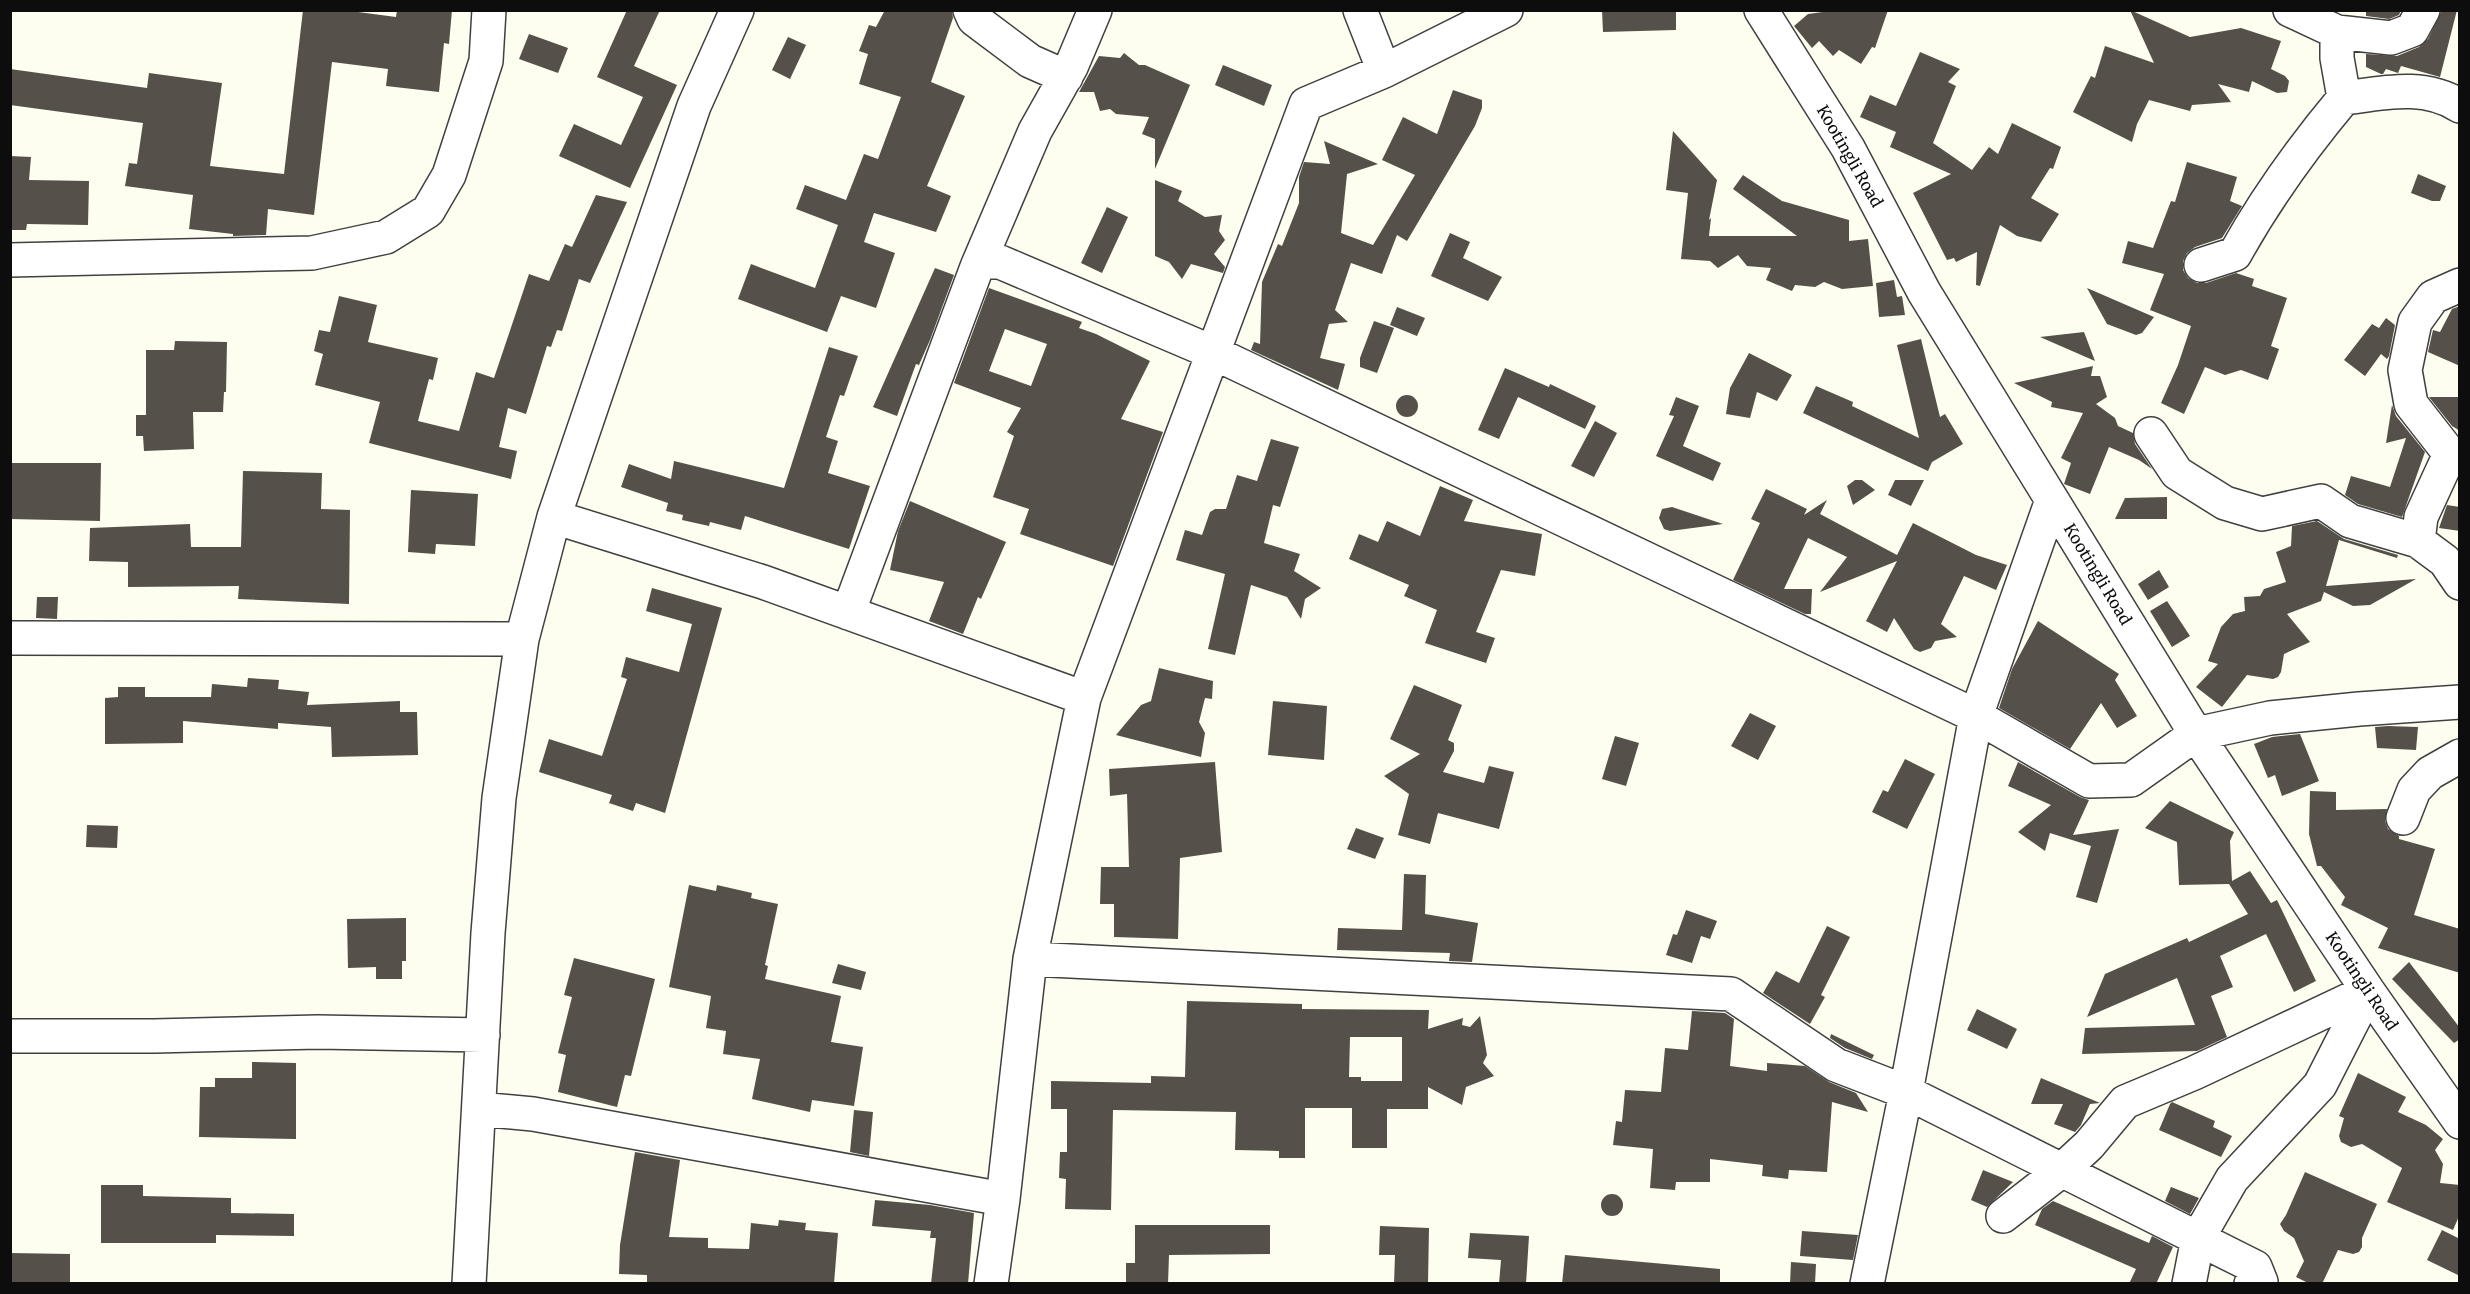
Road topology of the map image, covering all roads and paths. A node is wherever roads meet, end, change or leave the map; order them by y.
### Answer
1 (489, 10) edge
2 (737, 10) edge
3 (970, 10) edge
4 (1095, 10) edge
5 (1360, 10) edge
6 (1506, 10) edge
7 (1761, 10) edge
8 (2290, 10) edge
9 (2422, 10) edge
10 (2337, 32) junction
11 (1384, 71) junction
12 (1066, 77) junction
13 (2344, 98) junction
14 (2460, 106) edge
15 (10, 260) edge
16 (2201, 265) dead end
17 (977, 267) junction
18 (2460, 285) edge
19 (1214, 353) junction
20 (2151, 434) dead end
21 (2052, 500) junction
22 (554, 517) junction
23 (2418, 541) junction
24 (2460, 583) edge
25 (848, 613) junction
26 (10, 638) edge
27 (522, 639) junction
28 (1084, 698) junction
29 (2460, 702) edge
30 (1976, 716) junction
31 (2196, 734) junction
32 (2460, 756) edge
33 (2403, 818) dead end
34 (1029, 959) junction
35 (2368, 991) junction
36 (483, 1035) junction
37 (10, 1036) edge
38 (1906, 1092) junction
39 (479, 1109) junction
40 (2460, 1122) edge
41 (2062, 1170) junction
42 (1003, 1199) junction
43 (2003, 1216) dead end
44 (2198, 1238) junction
45 (2259, 1283) edge
46 (469, 1284) edge
47 (991, 1284) edge
48 (1867, 1284) edge
49 (2189, 1284) edge

1 - 15 street
2 - 22 street
3 - 12 street
4 - 12 street
5 - 11 street
6 - 11 street
7 - 21 street, Kootingli Road
8 - 10 street
9 - 10 street
10 - 13 street
11 - 19 street
12 - 17 street
13 - 14 street
13 - 16 street
17 - 19 street
17 - 25 street
18 - 23 street
19 - 28 street
19 - 30 street
20 - 23 street
21 - 30 street
21 - 31 street, Kootingli Road
22 - 25 street
22 - 27 street
23 - 24 street
25 - 28 street
26 - 27 street
27 - 36 street
28 - 34 street
29 - 31 street
30 - 31 street
30 - 38 street
31 - 35 street, Kootingli Road
32 - 33 street
34 - 38 street
34 - 42 street
35 - 40 street, Kootingli Road
35 - 41 street
35 - 44 street
36 - 37 street
36 - 39 street
38 - 41 street
38 - 48 street
39 - 42 street
39 - 46 street
41 - 43 street
41 - 44 street
42 - 47 street
44 - 45 street
44 - 49 street

